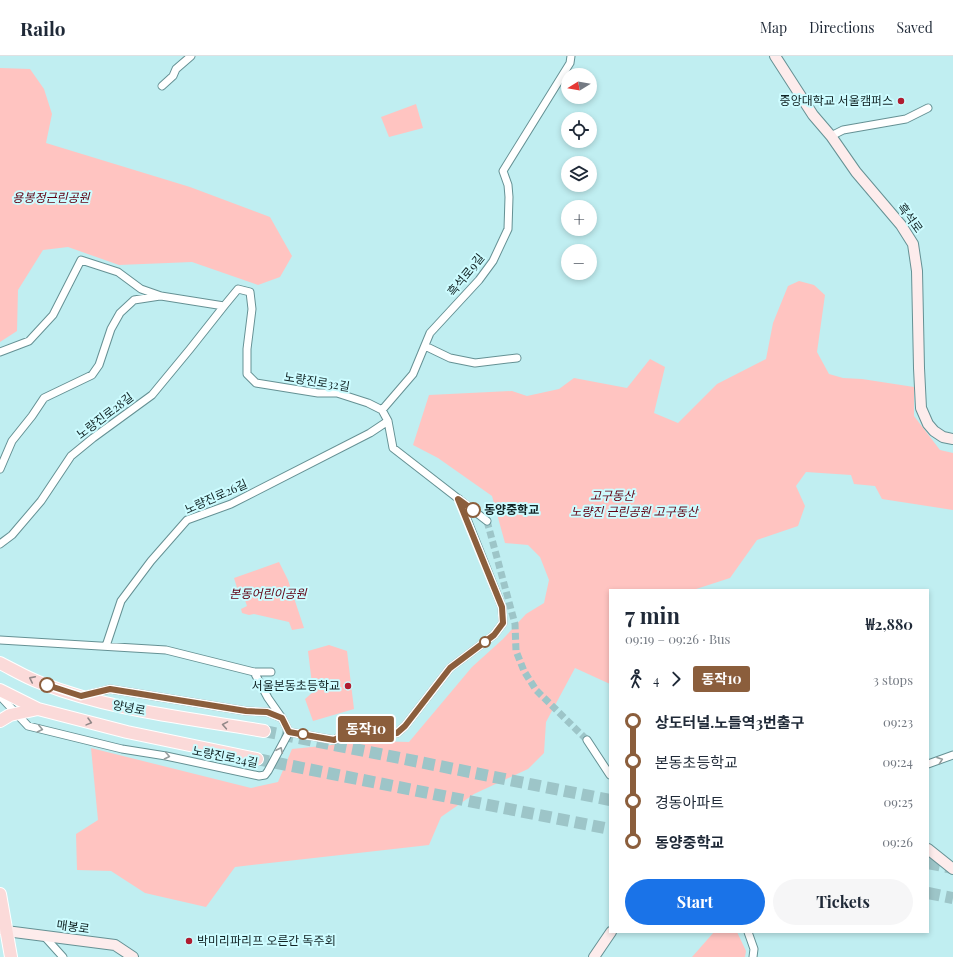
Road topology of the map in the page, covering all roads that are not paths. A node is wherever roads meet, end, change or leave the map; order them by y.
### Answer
1 (191, 56) edge
2 (570, 56) edge
3 (775, 56) edge
4 (162, 86) dead end
5 (928, 108) dead end
6 (831, 136) junction
7 (161, 296) junction
8 (224, 306) junction
9 (425, 346) junction
10 (0, 352) edge
11 (517, 358) dead end
12 (382, 410) junction
13 (388, 421) junction
14 (953, 439) edge
15 (0, 469) edge
16 (458, 499) junction
17 (487, 521) tunnel mouth
18 (0, 544) edge
19 (0, 640) edge
20 (106, 646) junction
21 (0, 663) edge
22 (254, 672) junction
23 (271, 672) dead end
24 (0, 690) edge
25 (0, 696) edge
26 (81, 696) junction
27 (38, 709) junction
28 (16, 714) junction
29 (282, 718) junction
30 (0, 721) edge
31 (264, 731) tunnel mouth
32 (289, 732) junction
33 (587, 740) tunnel mouth
34 (953, 755) edge
35 (257, 759) tunnel mouth
36 (929, 764) edge
37 (609, 773) edge
38 (929, 850) edge
39 (953, 869) edge
40 (0, 894) edge
41 (3, 930) edge
42 (610, 933) edge
43 (748, 933) edge
44 (44, 936) junction
45 (11, 957) edge
46 (63, 957) edge
47 (134, 957) edge
48 (594, 957) edge
49 (754, 957) edge

1 - 4 street
2 - 9 street, 흑석로9길
3 - 6 street, 흑석로
5 - 6 street
6 - 14 street, 흑석로
7 - 8 street
7 - 10 street
7 - 15 street
8 - 12 street, 노량진로32길
8 - 18 street, 노량진로28길
9 - 11 street
9 - 12 street, 흑석로9길
12 - 13 street
13 - 16 street
13 - 20 street, 노량진로26길
16 - 17 street
16 - 32 street
19 - 20 street
20 - 22 street
26 -> 21 main road, 양녕로
22 - 23 street
22 - 29 street
24 - 27 main road, 양녕로
25 - 28 street, 노량진로24길
26 - 29 street
31 -> 26 main road, 양녕로
27 - 28 main road
27 -> 35 main road, 양녕로
28 - 30 main road
28 -> 32 street, 노량진로24길
29 - 32 street
33 - 37 street
36 -> 34 street
38 - 39 street
40 - 41 main road
41 - 44 street, 매봉로
41 - 45 main road
42 - 48 street
43 - 49 street
44 - 46 street
44 - 47 street, 매봉로

